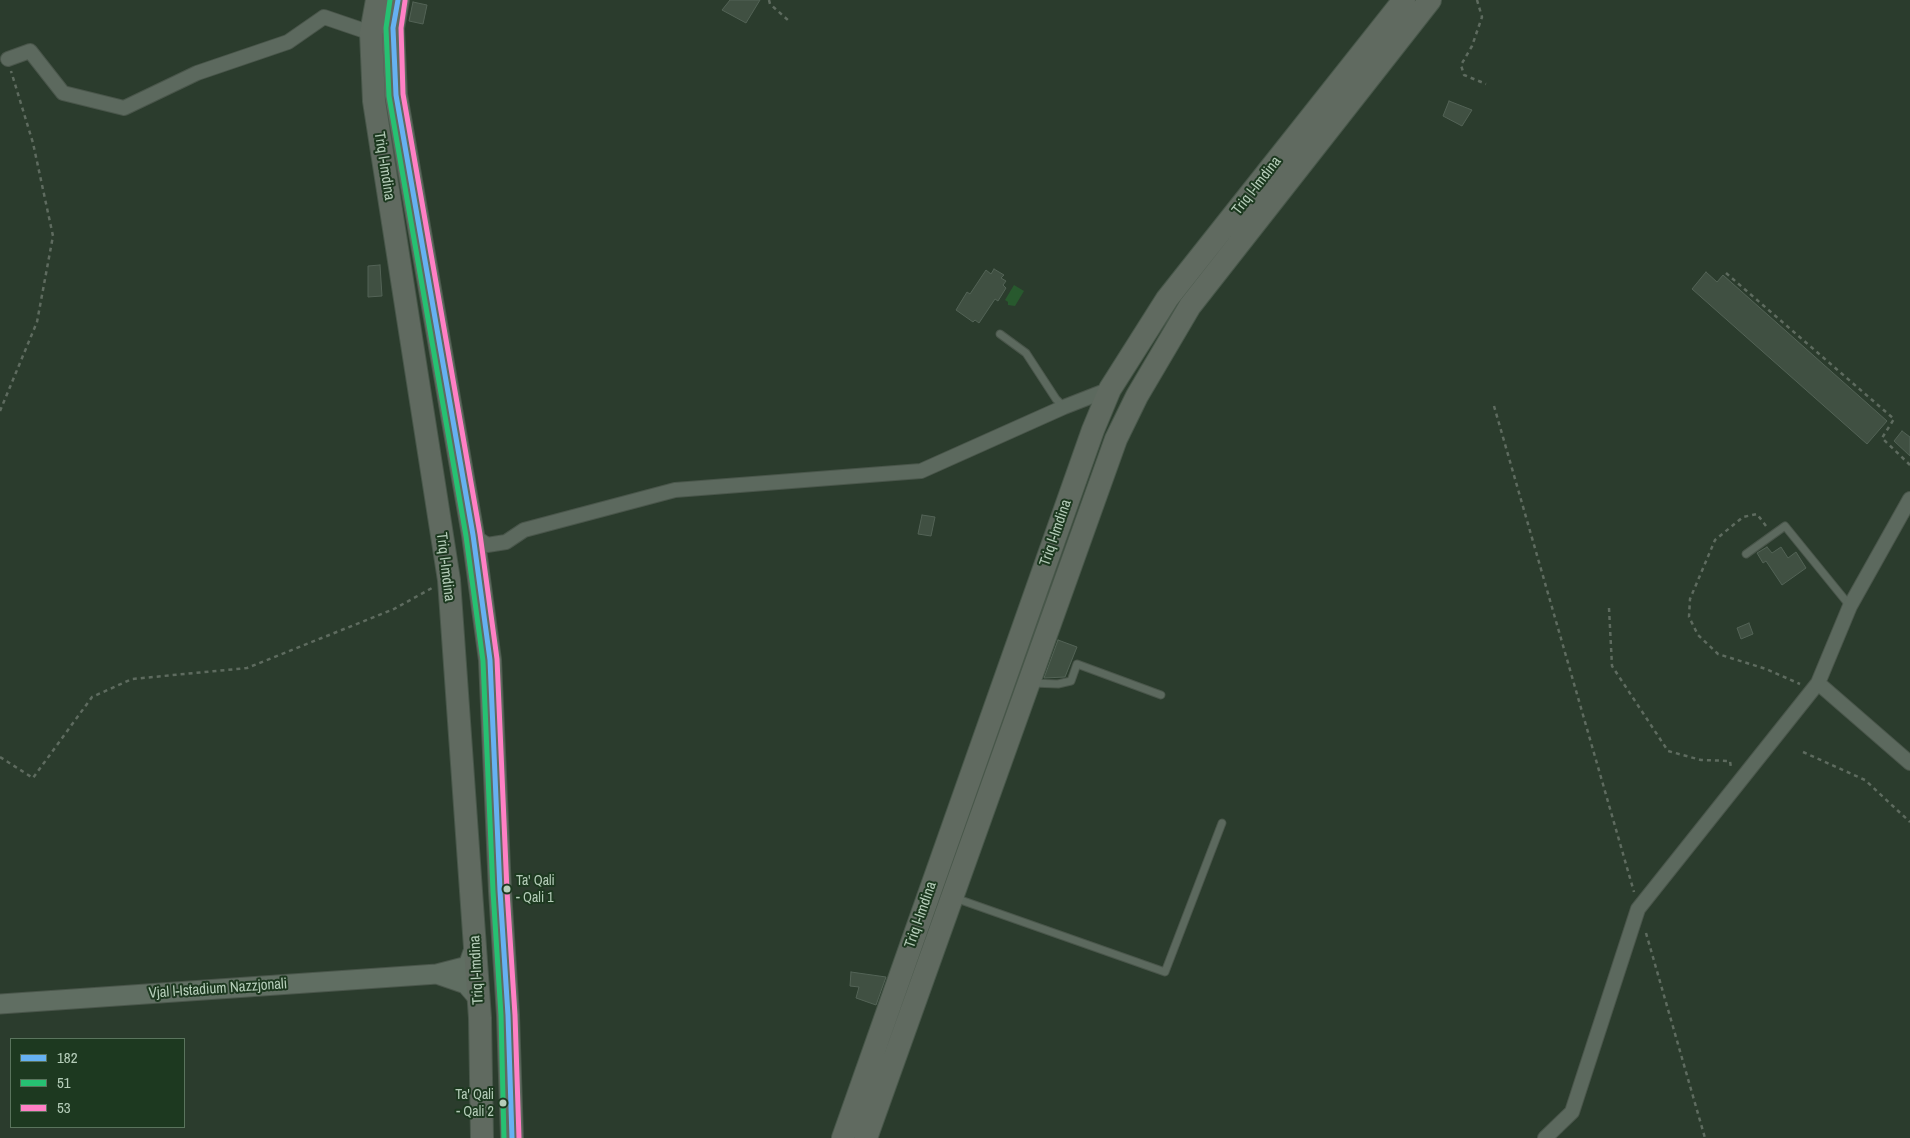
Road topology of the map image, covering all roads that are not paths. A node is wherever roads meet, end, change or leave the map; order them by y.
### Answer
1 (377, 0) edge
2 (398, 0) edge
3 (1404, 0) edge
4 (1430, 0) edge
5 (371, 33) junction
6 (8, 59) road end
7 (1000, 334) dead end
8 (1110, 389) junction
9 (1064, 406) junction
10 (1910, 499) edge
11 (472, 535) junction
12 (1746, 554) dead end
13 (1850, 606) junction
14 (1029, 682) junction
15 (1815, 686) junction
16 (1161, 695) dead end
17 (1910, 764) edge
18 (1222, 823) dead end
19 (952, 897) junction
20 (476, 945) junction
21 (436, 974) junction
22 (478, 998) junction
23 (0, 1004) edge
24 (482, 1138) edge
25 (512, 1138) edge
26 (843, 1138) edge
27 (866, 1138) edge
28 (1545, 1138) edge

1 - 5 highway, Triq l-Imdina
2 - 11 highway, Triq l-Imdina
3 - 8 highway, Triq l-Imdina
4 - 14 highway, Triq l-Imdina
5 - 6 street
5 - 20 highway, Triq l-Imdina
7 - 9 lane
8 - 9 street
8 - 26 highway, Triq l-Imdina
9 - 11 street
10 - 13 street
11 - 25 highway, Triq l-Imdina
12 - 13 lane
13 - 15 street
14 - 16 lane
14 - 19 highway, Triq l-Imdina
15 - 17 street
15 - 28 street
18 - 19 lane
19 - 27 highway, Triq l-Imdina
20 - 21 main road
20 - 22 highway, Triq l-Imdina
21 - 22 main road
21 - 23 main road, Vjal l-Istadium Nazzjonali
22 - 24 highway, Triq l-Imdina

